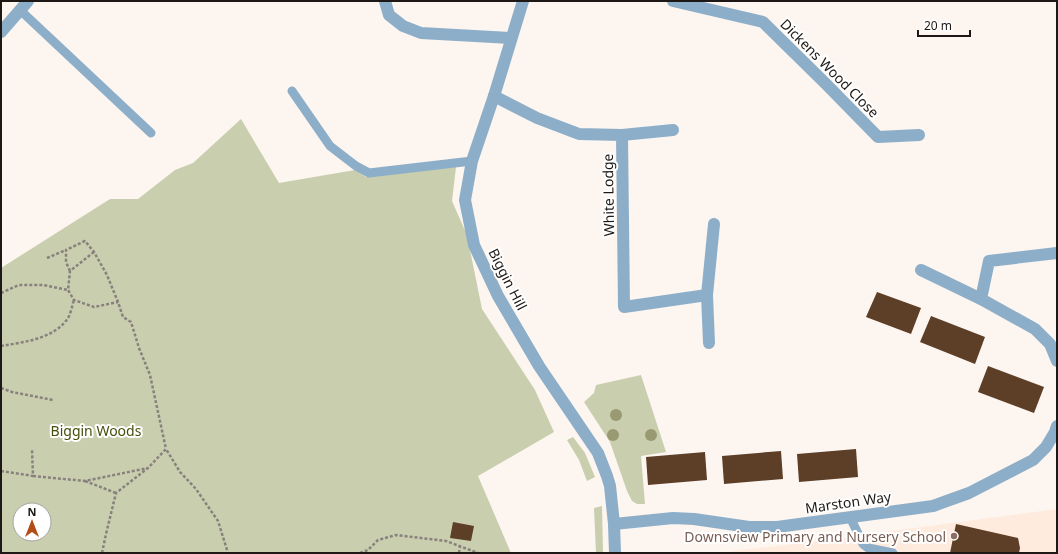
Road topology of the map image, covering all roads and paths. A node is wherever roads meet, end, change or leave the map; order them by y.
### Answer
1 (28, 1) edge
2 (385, 1) edge
3 (523, 1) edge
4 (673, 1) edge
5 (20, 10) junction
6 (1, 32) edge
7 (512, 38) junction
8 (292, 91) dead end
9 (494, 96) junction
10 (673, 130) dead end
11 (151, 133) dead end
12 (622, 134) junction
13 (919, 134) dead end
14 (472, 161) junction
15 (714, 224) dead end
16 (66, 250) junction
17 (94, 252) junction
18 (1057, 253) edge
19 (47, 258) dead end
20 (921, 270) dead end
21 (70, 271) junction
22 (68, 290) junction
23 (1, 293) edge
24 (707, 295) junction
25 (981, 299) junction
26 (74, 300) junction
27 (118, 302) junction
28 (709, 342) dead end
29 (1, 346) edge
30 (1057, 361) edge
31 (1, 388) edge
32 (54, 400) dead end
33 (1057, 426) edge
34 (166, 449) junction
35 (32, 450) dead end
36 (148, 468) junction
37 (1, 471) edge
38 (34, 476) junction
39 (85, 481) junction
40 (116, 493) junction
41 (850, 517) junction
42 (614, 524) junction
43 (460, 546) junction
44 (368, 551) edge
45 (102, 553) edge
46 (228, 553) edge
47 (360, 553) edge
48 (459, 553) edge
49 (478, 553) edge
50 (615, 553) edge
51 (893, 553) edge

1 - 5 street
2 - 7 street
3 - 7 street, Biggin Hill
4 - 13 street, Dickens Wood Close
5 - 6 street
5 - 11 lane
7 - 9 street, Biggin Hill
8 - 14 lane
9 - 12 street, White Lodge
9 - 14 street, Biggin Hill
10 - 12 street
12 - 24 street, White Lodge
14 - 42 street, Biggin Hill
15 - 24 street
16 - 17 path
16 - 19 path
16 - 21 path
17 - 21 path
17 - 27 path
18 - 25 street
20 - 25 street
21 - 22 path
22 - 23 path
22 - 26 path
24 - 28 street
25 - 30 street
26 - 27 path
26 - 29 path
27 - 34 path
31 - 32 path
33 - 41 street, Marston Way
34 - 36 path
34 - 46 path
35 - 38 path
36 - 39 path
36 - 40 path
37 - 38 path
38 - 39 path
39 - 40 path
40 - 45 path
41 - 42 street, Marston Way
41 - 51 lane
42 - 50 street, Biggin Hill
43 - 44 path
43 - 48 path
43 - 49 path
44 - 47 path

